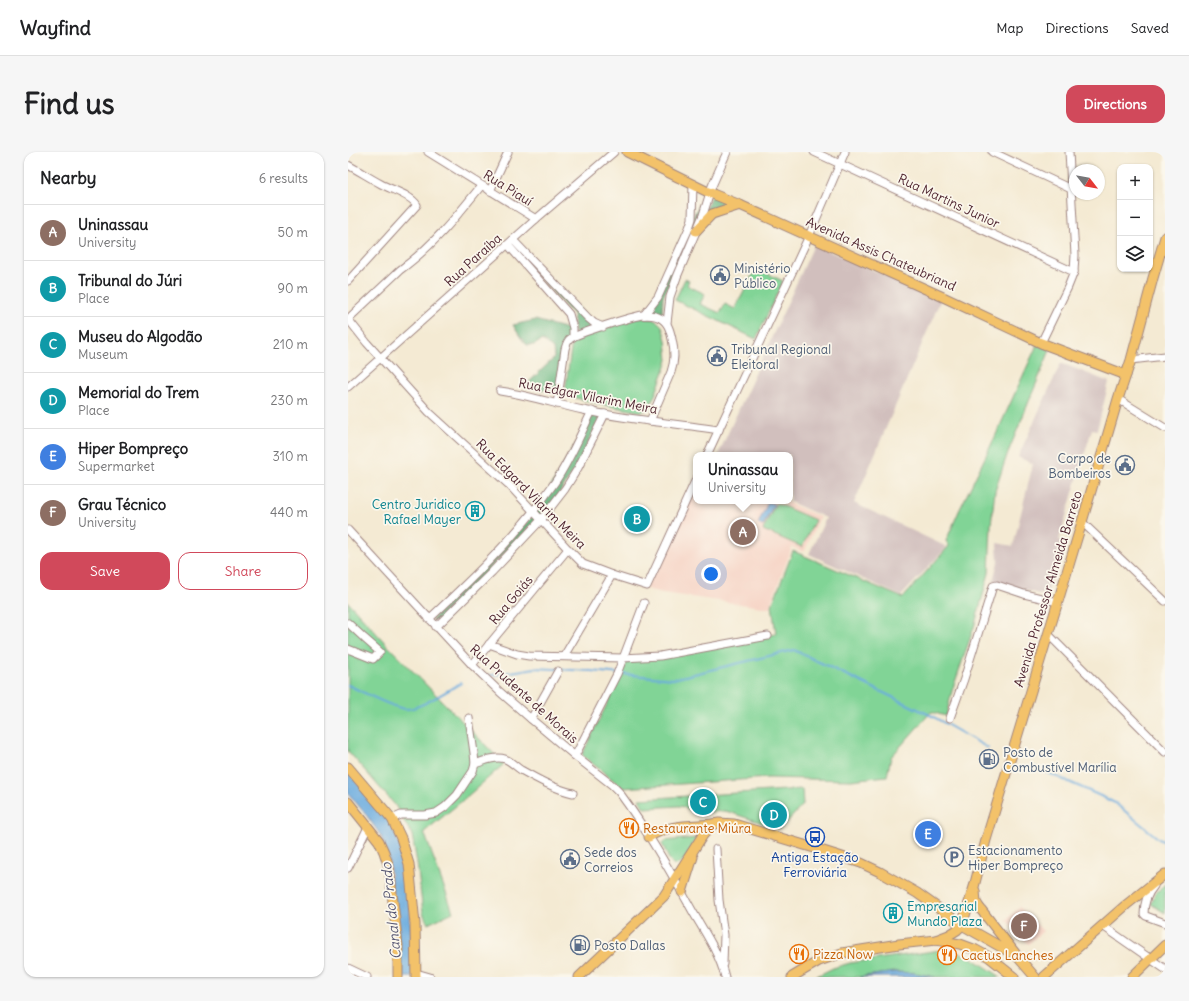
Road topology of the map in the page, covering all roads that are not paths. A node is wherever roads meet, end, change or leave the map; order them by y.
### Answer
1 (428, 152) edge
2 (508, 152) edge
3 (614, 152) edge
4 (627, 152) edge
5 (727, 152) edge
6 (814, 152) edge
7 (845, 152) edge
8 (992, 152) edge
9 (1069, 152) edge
10 (839, 164) junction
11 (1069, 164) edge
12 (348, 165) edge
13 (693, 184) junction
14 (481, 186) junction
15 (1069, 189) edge
16 (711, 190) junction
17 (490, 191) junction
18 (1071, 200) edge
19 (740, 205) junction
20 (536, 219) junction
21 (696, 231) junction
22 (809, 236) junction
23 (1165, 237) edge
24 (511, 242) junction
25 (1074, 272) junction
26 (348, 281) edge
27 (644, 315) junction
28 (348, 318) edge
29 (667, 323) junction
30 (603, 327) junction
31 (573, 337) junction
32 (1041, 343) junction
33 (1165, 356) edge
34 (381, 358) junction
35 (1131, 360) junction
36 (1126, 375) junction
37 (348, 387) edge
38 (500, 391) dead end
39 (1118, 399) junction
40 (557, 404) junction
41 (592, 412) junction
42 (605, 414) junction
43 (650, 422) junction
44 (1165, 428) edge
45 (719, 430) junction
46 (709, 452) edge
47 (693, 485) edge
48 (533, 512) junction
49 (541, 520) junction
50 (1082, 522) junction
51 (348, 530) edge
52 (568, 550) junction
53 (612, 575) junction
54 (1165, 601) edge
55 (1058, 602) junction
56 (644, 603) dead end
57 (429, 619) junction
58 (348, 623) edge
59 (436, 627) junction
60 (1048, 634) junction
61 (768, 636) dead end
62 (490, 644) junction
63 (348, 649) edge
64 (564, 656) junction
65 (624, 658) junction
66 (472, 665) junction
67 (558, 671) dead end
68 (469, 718) dead end
69 (950, 718) dead end
70 (531, 719) junction
71 (1165, 752) edge
72 (575, 756) junction
73 (475, 764) junction
74 (348, 767) edge
75 (573, 793) dead end
76 (348, 802) edge
77 (392, 819) junction
78 (713, 824) junction
79 (368, 827) junction
80 (649, 837) junction
81 (696, 846) junction
82 (716, 849) dead end
83 (348, 868) edge
84 (1162, 876) edge
85 (675, 880) junction
86 (974, 887) junction
87 (682, 892) junction
88 (1165, 923) edge
89 (962, 925) junction
90 (1103, 926) junction
91 (936, 940) junction
92 (1165, 945) edge
93 (1017, 956) junction
94 (1150, 959) junction
95 (723, 967) junction
96 (348, 968) edge
97 (1165, 970) edge
98 (416, 975) edge
99 (367, 977) edge
100 (398, 977) edge
101 (430, 977) edge
102 (579, 977) edge
103 (725, 977) edge
104 (792, 977) edge
105 (1014, 977) edge
106 (1035, 977) edge
107 (1044, 977) edge
108 (1132, 977) edge

1 - 14 street, Rua Piauí
2 - 17 street
3 - 20 street, Rua Paraíba
4 - 13 main road, Avenida Assis Chateubriand
5 - 16 street
6 - 10 street, Rua Martins Junior
7 - 10 street
8 - 15 street
9 - 11 street
10 - 22 street
10 - 25 street, Rua Martins Junior
12 - 26 street
13 - 16 main road, Avenida Assis Chateubriand
13 - 27 street
14 - 17 street, Rua Piauí
14 - 28 street
16 - 19 main road, Avenida Assis Chateubriand
16 - 21 street
17 - 20 street, Rua Piauí
18 - 25 street
19 - 21 main road
19 - 22 main road, Avenida Assis Chateubriand
20 - 24 street, Rua Paraíba
21 - 29 street
22 - 32 main road, Avenida Assis Chateubriand
22 - 45 street
23 - 35 main road, Avenida Professor Almeida Barreto
24 - 30 street
24 - 31 street
24 - 34 street, Rua Paraíba
25 - 32 street
27 - 29 street
27 - 30 street
28 - 34 street, Rua Edgard Vilarim Meira
29 - 43 street
30 - 31 street
31 - 40 street
32 - 36 main road, Avenida Assis Chateubriand
33 - 35 street
34 - 37 street, Rua Paraíba
34 - 48 street, Rua Edgard Vilarim Meira
35 - 36 main road, Avenida Professor Almeida Barreto
36 - 39 main road, Avenida Professor Almeida Barreto
38 - 40 street, Rua Edgar Vilarim Meira
39 - 44 street
39 - 50 main road, Avenida Professor Almeida Barreto
40 - 41 street, Rua Edgar Vilarim Meira
41 - 42 street, Rua Edgar Vilarim Meira
41 - 48 street
42 - 43 street, Rua Edgar Vilarim Meira
42 - 49 street
43 - 45 street, Rua Edgar Vilarim Meira
45 - 46 street
47 - 53 street, Rua Edgard Vilarim Meira
48 - 49 street, Rua Edgard Vilarim Meira
48 - 57 street
49 - 52 street, Rua Edgard Vilarim Meira
49 - 59 street
50 - 54 street
50 - 55 main road, Avenida Professor Almeida Barreto
51 - 57 street, Rua Prudente de Morais
52 - 53 street, Rua Edgard Vilarim Meira
52 - 62 street, Rua Goiás
53 - 64 street
55 - 60 main road, Avenida Professor Almeida Barreto
55 - 69 street
56 - 65 street
57 - 59 street, Rua Prudente de Morais
58 - 63 street
59 - 66 street, Rua Prudente de Morais
60 - 71 street
60 - 86 main road, Avenida Professor Almeida Barreto
61 - 65 street
62 - 64 street
62 - 66 street, Rua Goiás
64 - 65 street
65 - 72 street
66 - 70 street, Rua Prudente de Morais
67 - 70 street
68 - 73 street
70 - 72 street, Rua Prudente de Morais
72 - 80 street, Rua Prudente de Morais
73 - 75 street
73 - 77 street
74 - 77 main road
76 - 79 main road
77 - 98 main road
78 - 80 main road
78 - 81 main road
78 - 89 main road
79 - 83 street
79 - 100 main road
80 - 85 street, Rua Prudente de Morais
81 - 85 main road
81 - 87 main road
82 - 95 street
84 - 88 street
84 - 90 main road
85 - 87 street, Rua Prudente de Morais
85 - 102 main road
86 - 89 main road, Avenida Professor Almeida Barreto
86 - 93 main road
87 - 95 street, Rua Prudente de Morais
89 - 91 main road
89 - 93 main road
90 - 94 street
90 - 107 main road
91 - 104 main road
91 - 105 main road
92 - 94 main road
93 - 106 main road
94 - 97 street
94 - 108 main road
95 - 103 street
96 - 99 street
98 - 101 street

